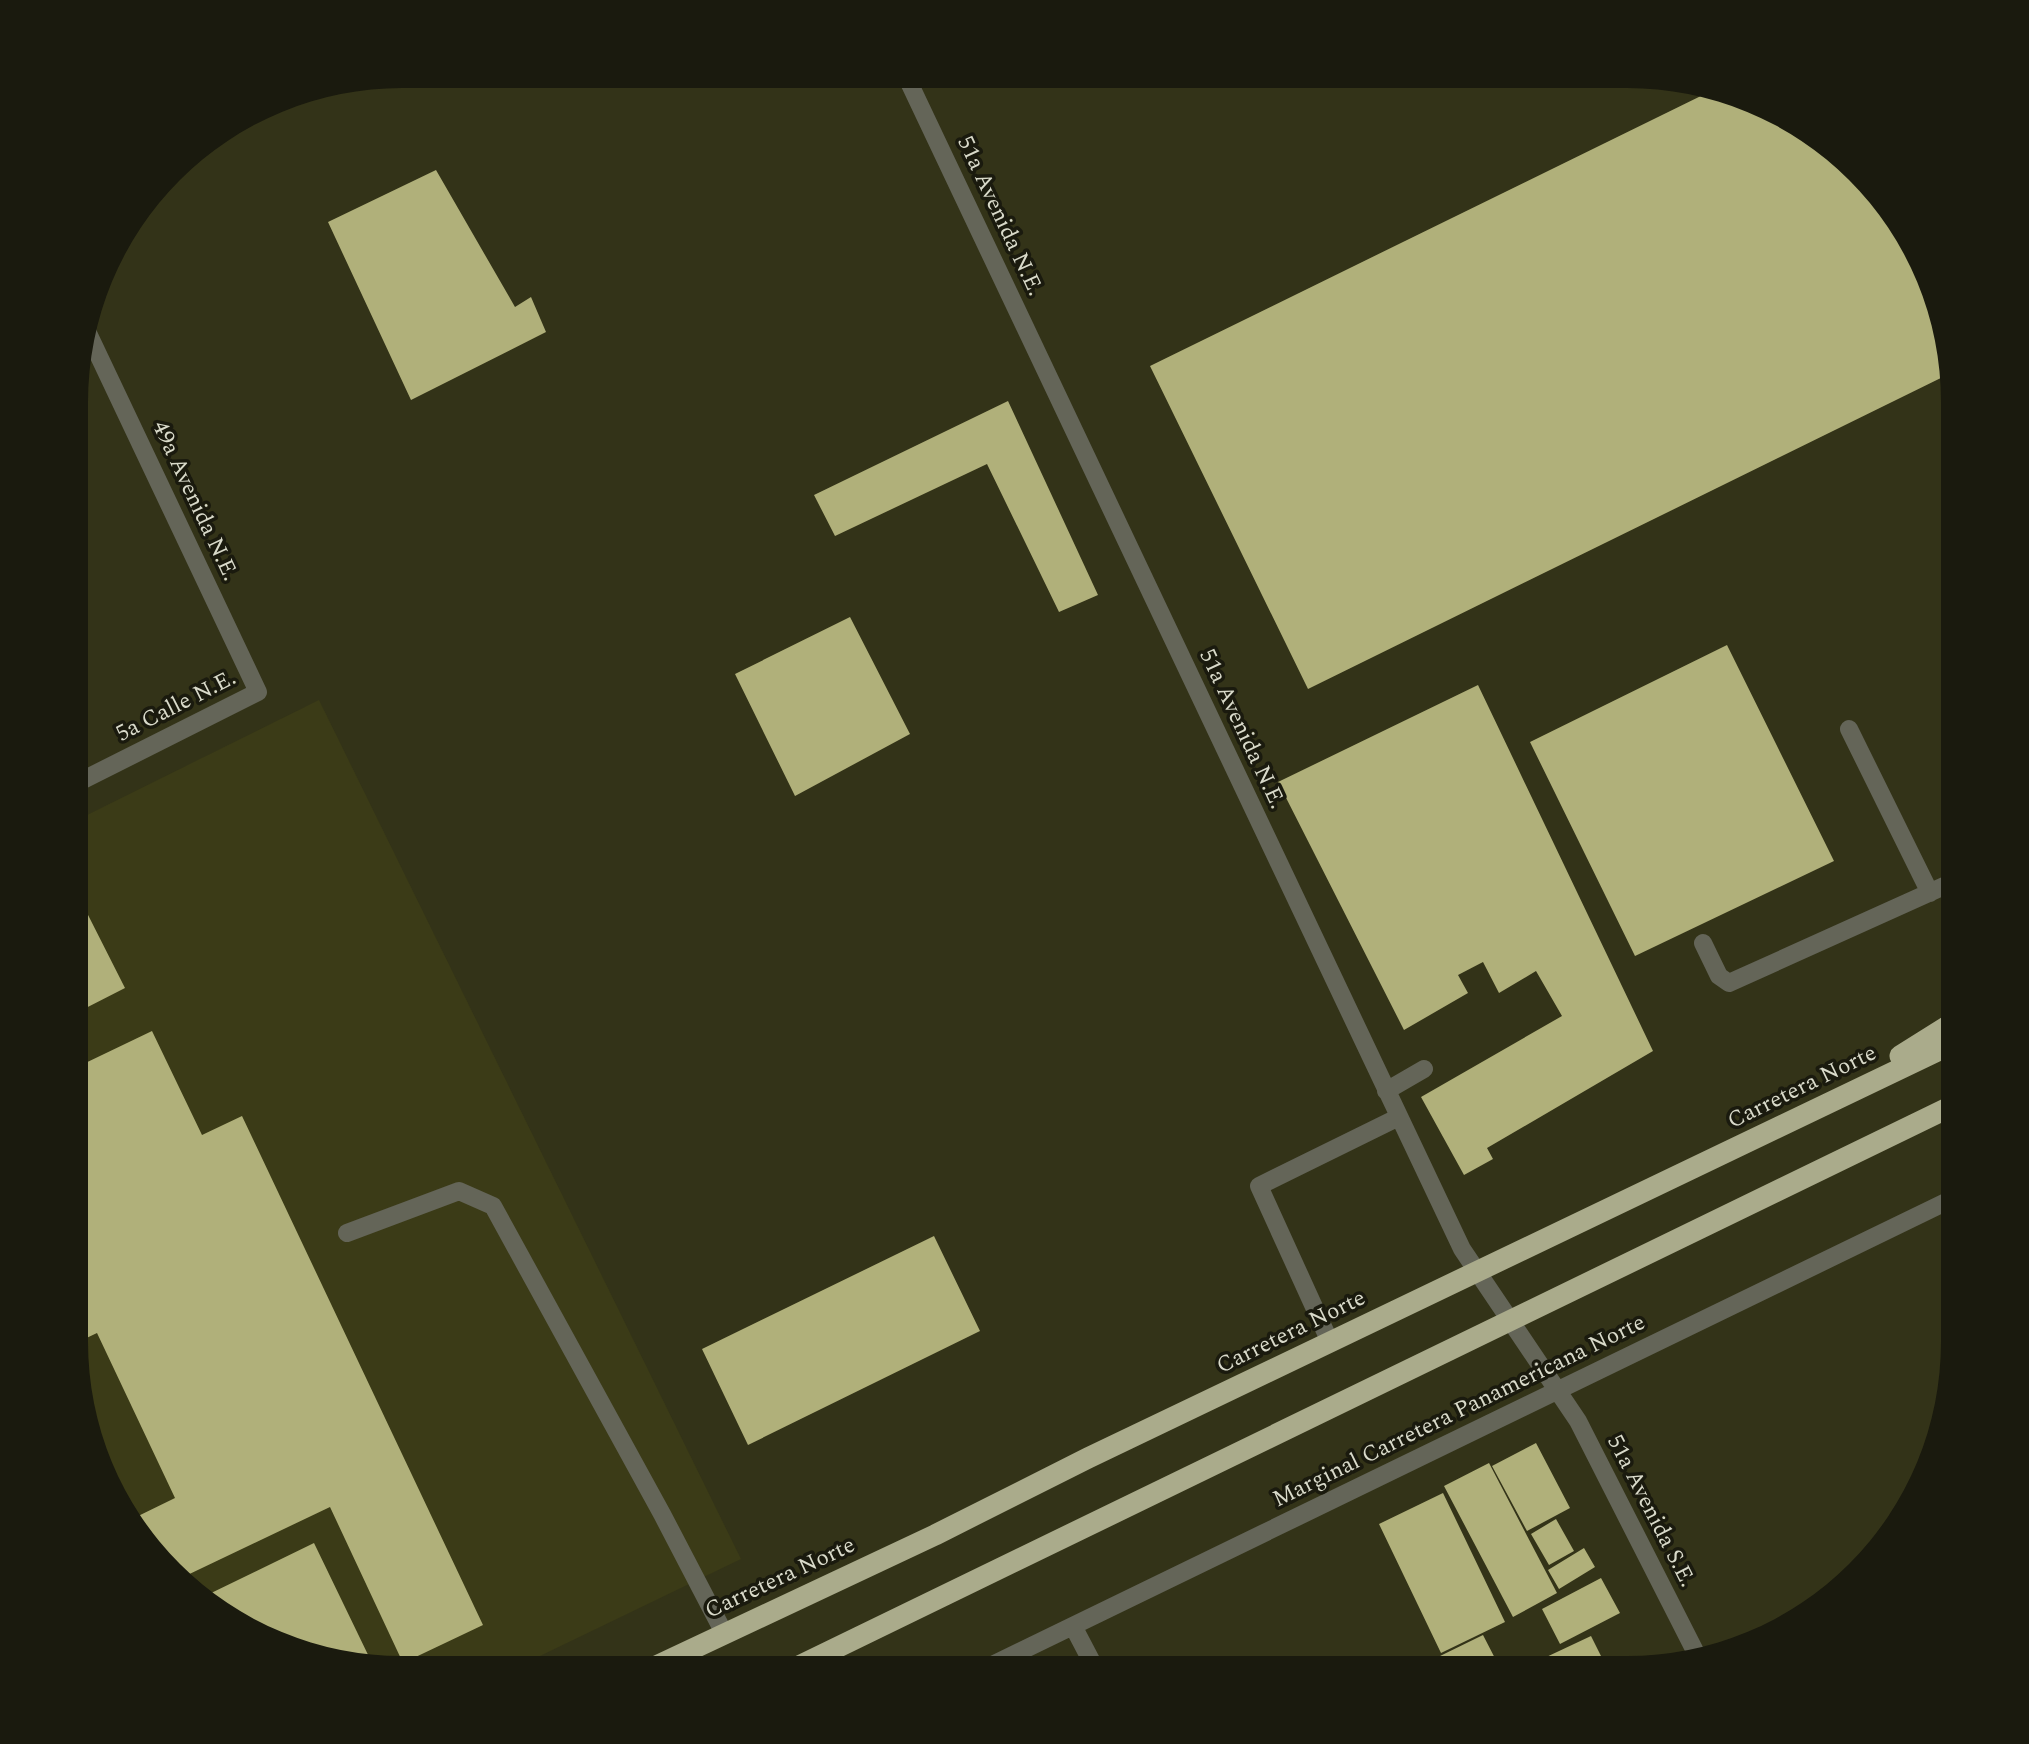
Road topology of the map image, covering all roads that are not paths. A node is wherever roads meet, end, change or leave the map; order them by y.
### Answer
1 (912, 88) edge
2 (93, 344) edge
3 (258, 692) joint
4 (1849, 729) dead end
5 (88, 777) edge
6 (1941, 887) edge
7 (1930, 892) junction
8 (1703, 943) dead end
9 (1941, 1029) edge
10 (1941, 1049) edge
11 (1424, 1069) dead end
12 (1386, 1091) junction
13 (1818, 1108) junction
14 (1941, 1111) edge
15 (1398, 1116) junction
16 (1941, 1204) edge
17 (347, 1233) dead end
18 (1476, 1271) junction
19 (1510, 1320) junction
20 (1330, 1342) junction
21 (1557, 1390) junction
22 (1073, 1626) junction
23 (724, 1633) junction
24 (1694, 1649) edge
25 (677, 1656) edge
26 (818, 1656) edge
27 (1011, 1656) edge
28 (1089, 1656) edge

1 - 12 street, 51a Avenida N.E.
2 - 3 street, 49a Avenida N.E.
3 - 5 street, 5a Calle N.E.
4 - 7 street
6 - 7 street
7 - 8 street
9 - 13 highway
10 - 13 highway, Carretera Norte
11 - 12 street
12 - 15 street, 51a Avenida N.E.
13 - 18 highway, Carretera Norte
14 - 19 highway
15 - 18 street, 51a Avenida N.E.
15 - 20 street
16 - 21 street, Marginal Carretera Panamericana Norte
17 - 23 street
18 - 19 street, 51a Avenida N.E.
18 - 20 highway, Carretera Norte
19 - 21 street, 51a Avenida N.E.
19 - 26 highway
20 - 23 highway, Carretera Norte
21 - 22 street, Marginal Carretera Panamericana Norte
21 - 24 street, 51a Avenida S.E.
22 - 27 street, Marginal Carretera Panamericana Norte
22 - 28 street
23 - 25 highway, Carretera Norte

